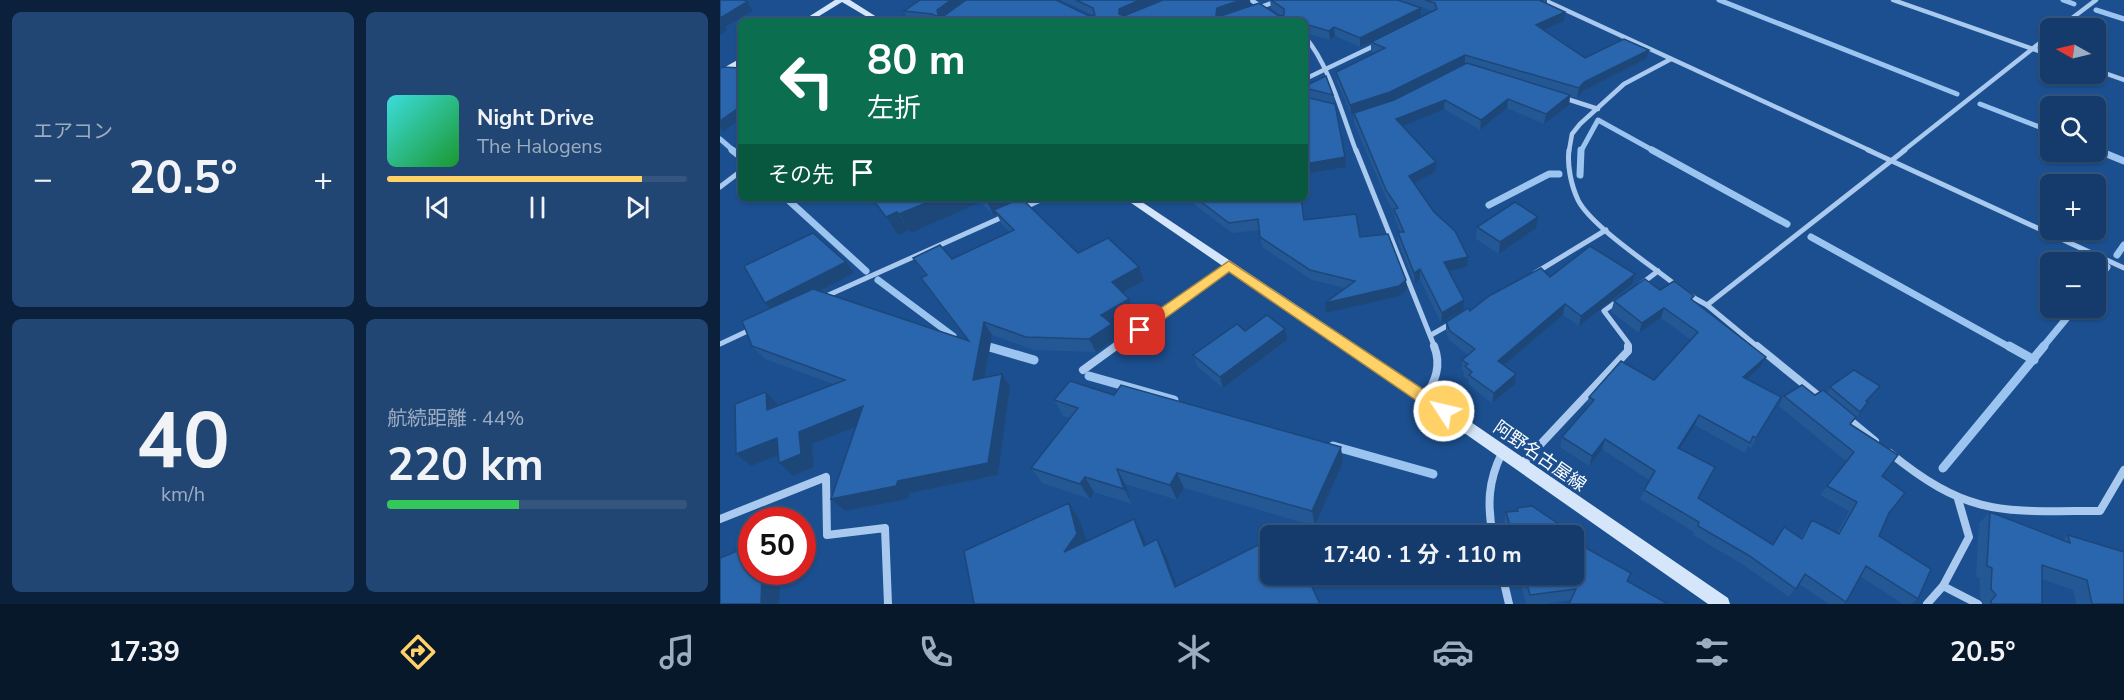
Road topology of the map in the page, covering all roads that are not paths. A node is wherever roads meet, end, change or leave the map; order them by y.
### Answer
1 (842, 0) edge
2 (1251, 0) edge
3 (1280, 0) edge
4 (1544, 0) edge
5 (1893, 0) edge
6 (2096, 0) edge
7 (1261, 7) junction
8 (1251, 10) edge
9 (1266, 10) edge
10 (811, 18) edge
11 (874, 18) edge
12 (2072, 18) edge
13 (1308, 40) edge
14 (1385, 41) edge
15 (2040, 43) edge
16 (2033, 49) junction
17 (2040, 51) edge
18 (1671, 59) junction
19 (738, 63) edge
20 (1324, 70) junction
21 (720, 74) edge
22 (2106, 74) edge
23 (1308, 78) edge
24 (2124, 80) edge
25 (1554, 95) edge
26 (1330, 109) edge
27 (1598, 109) junction
28 (1340, 110) junction
29 (1354, 119) edge
30 (1345, 121) junction
31 (1892, 160) junction
32 (738, 173) edge
33 (720, 187) edge
34 (1038, 201) edge
35 (1134, 201) edge
36 (1606, 230) junction
37 (1229, 265) junction
38 (2124, 268) edge
39 (1658, 272) junction
40 (1527, 278) edge
41 (1631, 291) edge
42 (1622, 298) edge
43 (813, 302) edge
44 (1707, 305) junction
45 (1458, 320) edge
46 (760, 326) edge
47 (1431, 335) junction
48 (720, 344) edge
49 (1083, 370) dead end
50 (1425, 398) junction
51 (1826, 402) edge
52 (1835, 409) edge
53 (1503, 452) junction
54 (1521, 465) junction
55 (2124, 470) edge
56 (1958, 499) junction
57 (720, 519) edge
58 (1490, 525) edge
59 (1505, 585) edge
60 (1943, 586) junction
61 (888, 604) edge
62 (1509, 604) edge
63 (1722, 604) edge
64 (1927, 604) edge
65 (1978, 604) edge

1 - 10 main road
1 - 11 main road
2 - 7 street
3 - 7 street
4 - 18 street
5 - 16 street
6 - 12 street
7 - 8 street
7 - 9 street
13 - 20 street
14 - 20 street
15 - 16 street
16 - 17 street
16 - 31 street
18 - 27 street
18 - 31 street
19 - 21 main road
20 - 23 street
20 - 28 street
22 - 24 street
25 - 27 street
26 - 28 street
27 - 36 street
28 - 30 street
29 - 30 street
30 - 47 street
31 - 38 street
31 - 44 street
32 - 33 street
34 - 43 street
35 - 37 main road, 阿野名古屋線
36 - 39 street
36 - 40 street
37 - 49 street
37 - 50 main road, 阿野名古屋線
39 - 41 street
39 - 44 street
42 - 54 street
44 - 51 street
45 - 47 street
46 - 48 street
47 - 50 street
50 - 53 main road, 阿野名古屋線
52 - 56 street
53 - 54 main road, 阿野名古屋線
53 - 58 street
54 - 63 main road, 阿野名古屋線
55 - 56 street
56 - 60 street
57 - 61 street
59 - 62 street
60 - 64 street
60 - 65 street

